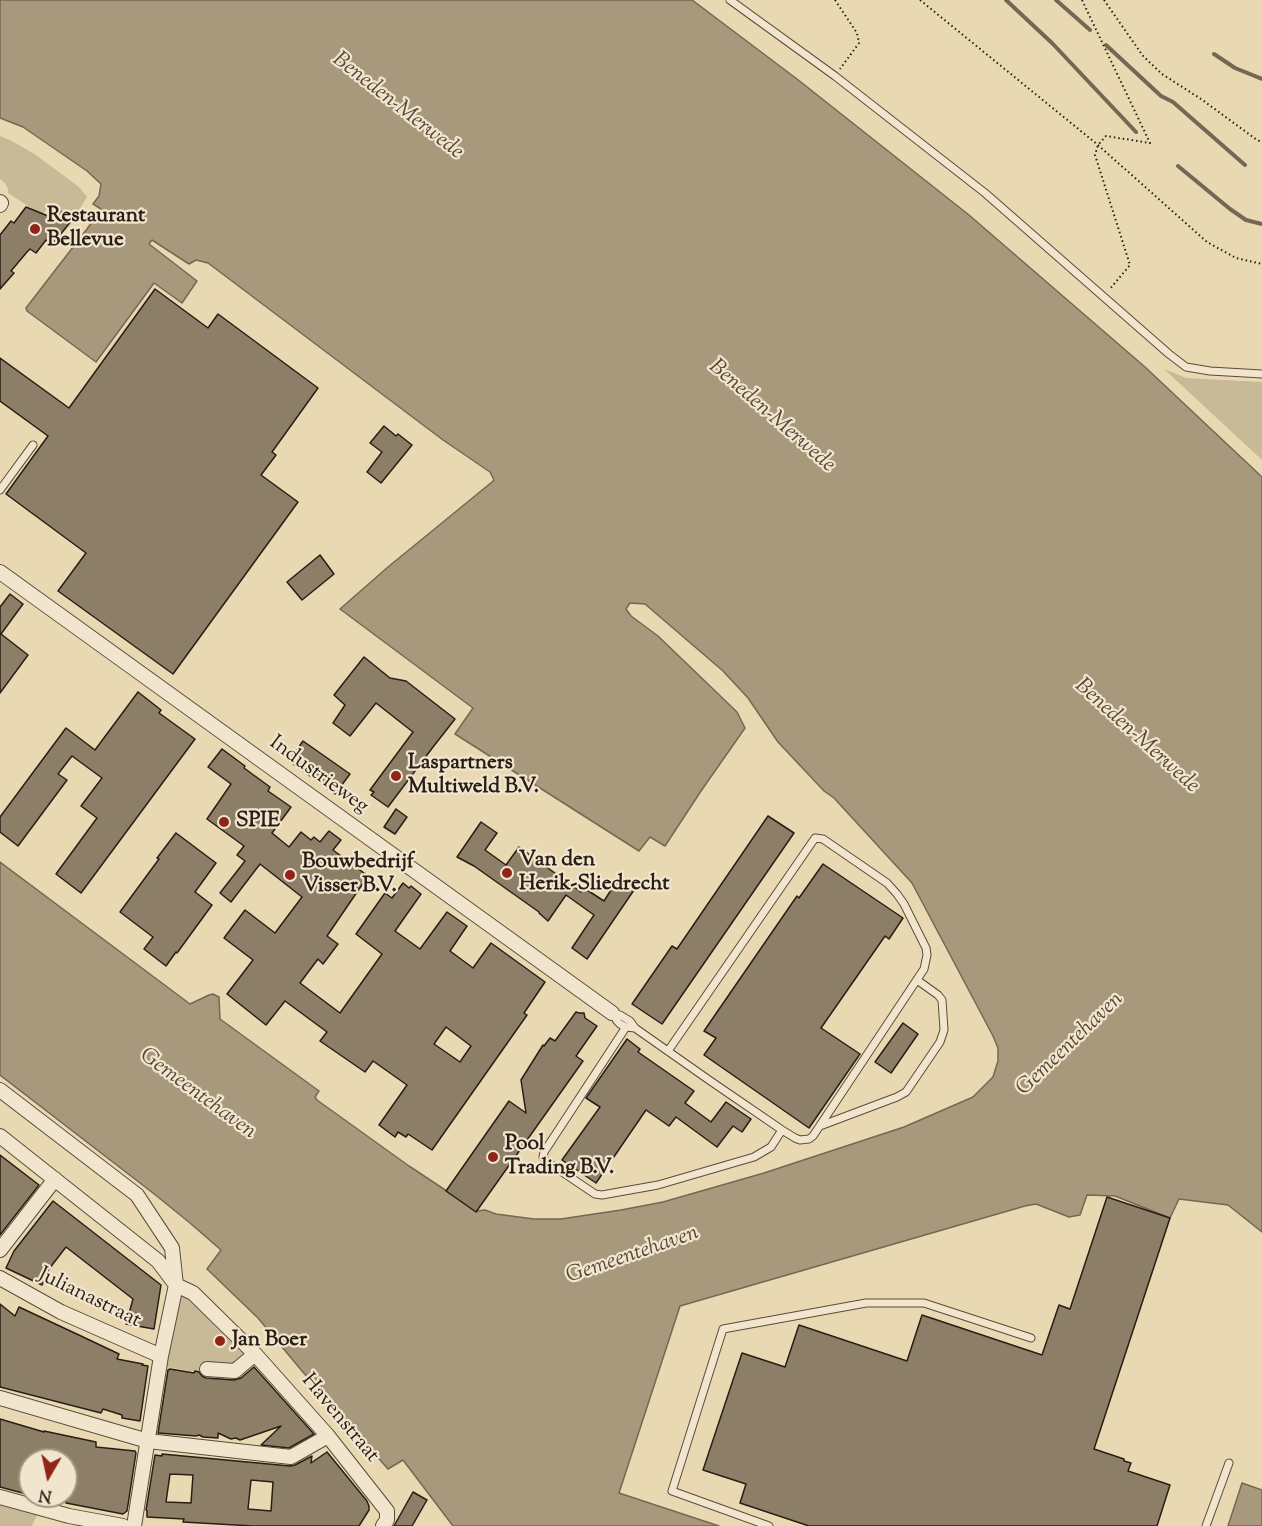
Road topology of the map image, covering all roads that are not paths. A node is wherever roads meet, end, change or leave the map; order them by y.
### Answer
1 (730, 0) edge
2 (1262, 374) edge
3 (33, 445) dead end
4 (0, 490) edge
5 (0, 572) edge
6 (917, 980) junction
7 (612, 1013) junction
8 (626, 1027) junction
9 (635, 1028) junction
10 (668, 1051) junction
11 (0, 1090) edge
12 (820, 1126) junction
13 (782, 1130) junction
14 (0, 1136) edge
15 (55, 1179) junction
16 (0, 1250) edge
17 (0, 1278) edge
18 (176, 1285) junction
19 (1031, 1338) dead end
20 (255, 1354) junction
21 (162, 1356) junction
22 (207, 1369) dead end
23 (0, 1398) edge
24 (328, 1436) junction
25 (148, 1442) junction
26 (1229, 1463) dead end
27 (0, 1497) edge
28 (123, 1526) edge
29 (134, 1526) edge
30 (383, 1526) edge
31 (769, 1526) edge
32 (1206, 1526) edge

1 - 2 lane
3 - 4 lane
5 - 7 street, Industrieweg
6 - 10 lane
6 - 12 lane
6 - 12 lane
7 - 8 lane
7 - 9 lane
8 - 9 lane
8 - 13 lane
9 - 10 lane
10 - 13 lane
11 - 18 street
12 - 13 lane
14 - 15 street, Havenstraat
15 - 16 street
15 - 18 street, Havenstraat
17 - 21 street, Julianastraat
18 - 20 street, Havenstraat
18 - 21 street
19 - 31 lane
20 - 22 street
20 - 24 street, Havenstraat
21 - 25 street
23 - 25 street
24 - 25 street
24 - 30 street, Havenstraat
25 - 29 street
26 - 32 lane
27 - 28 street

